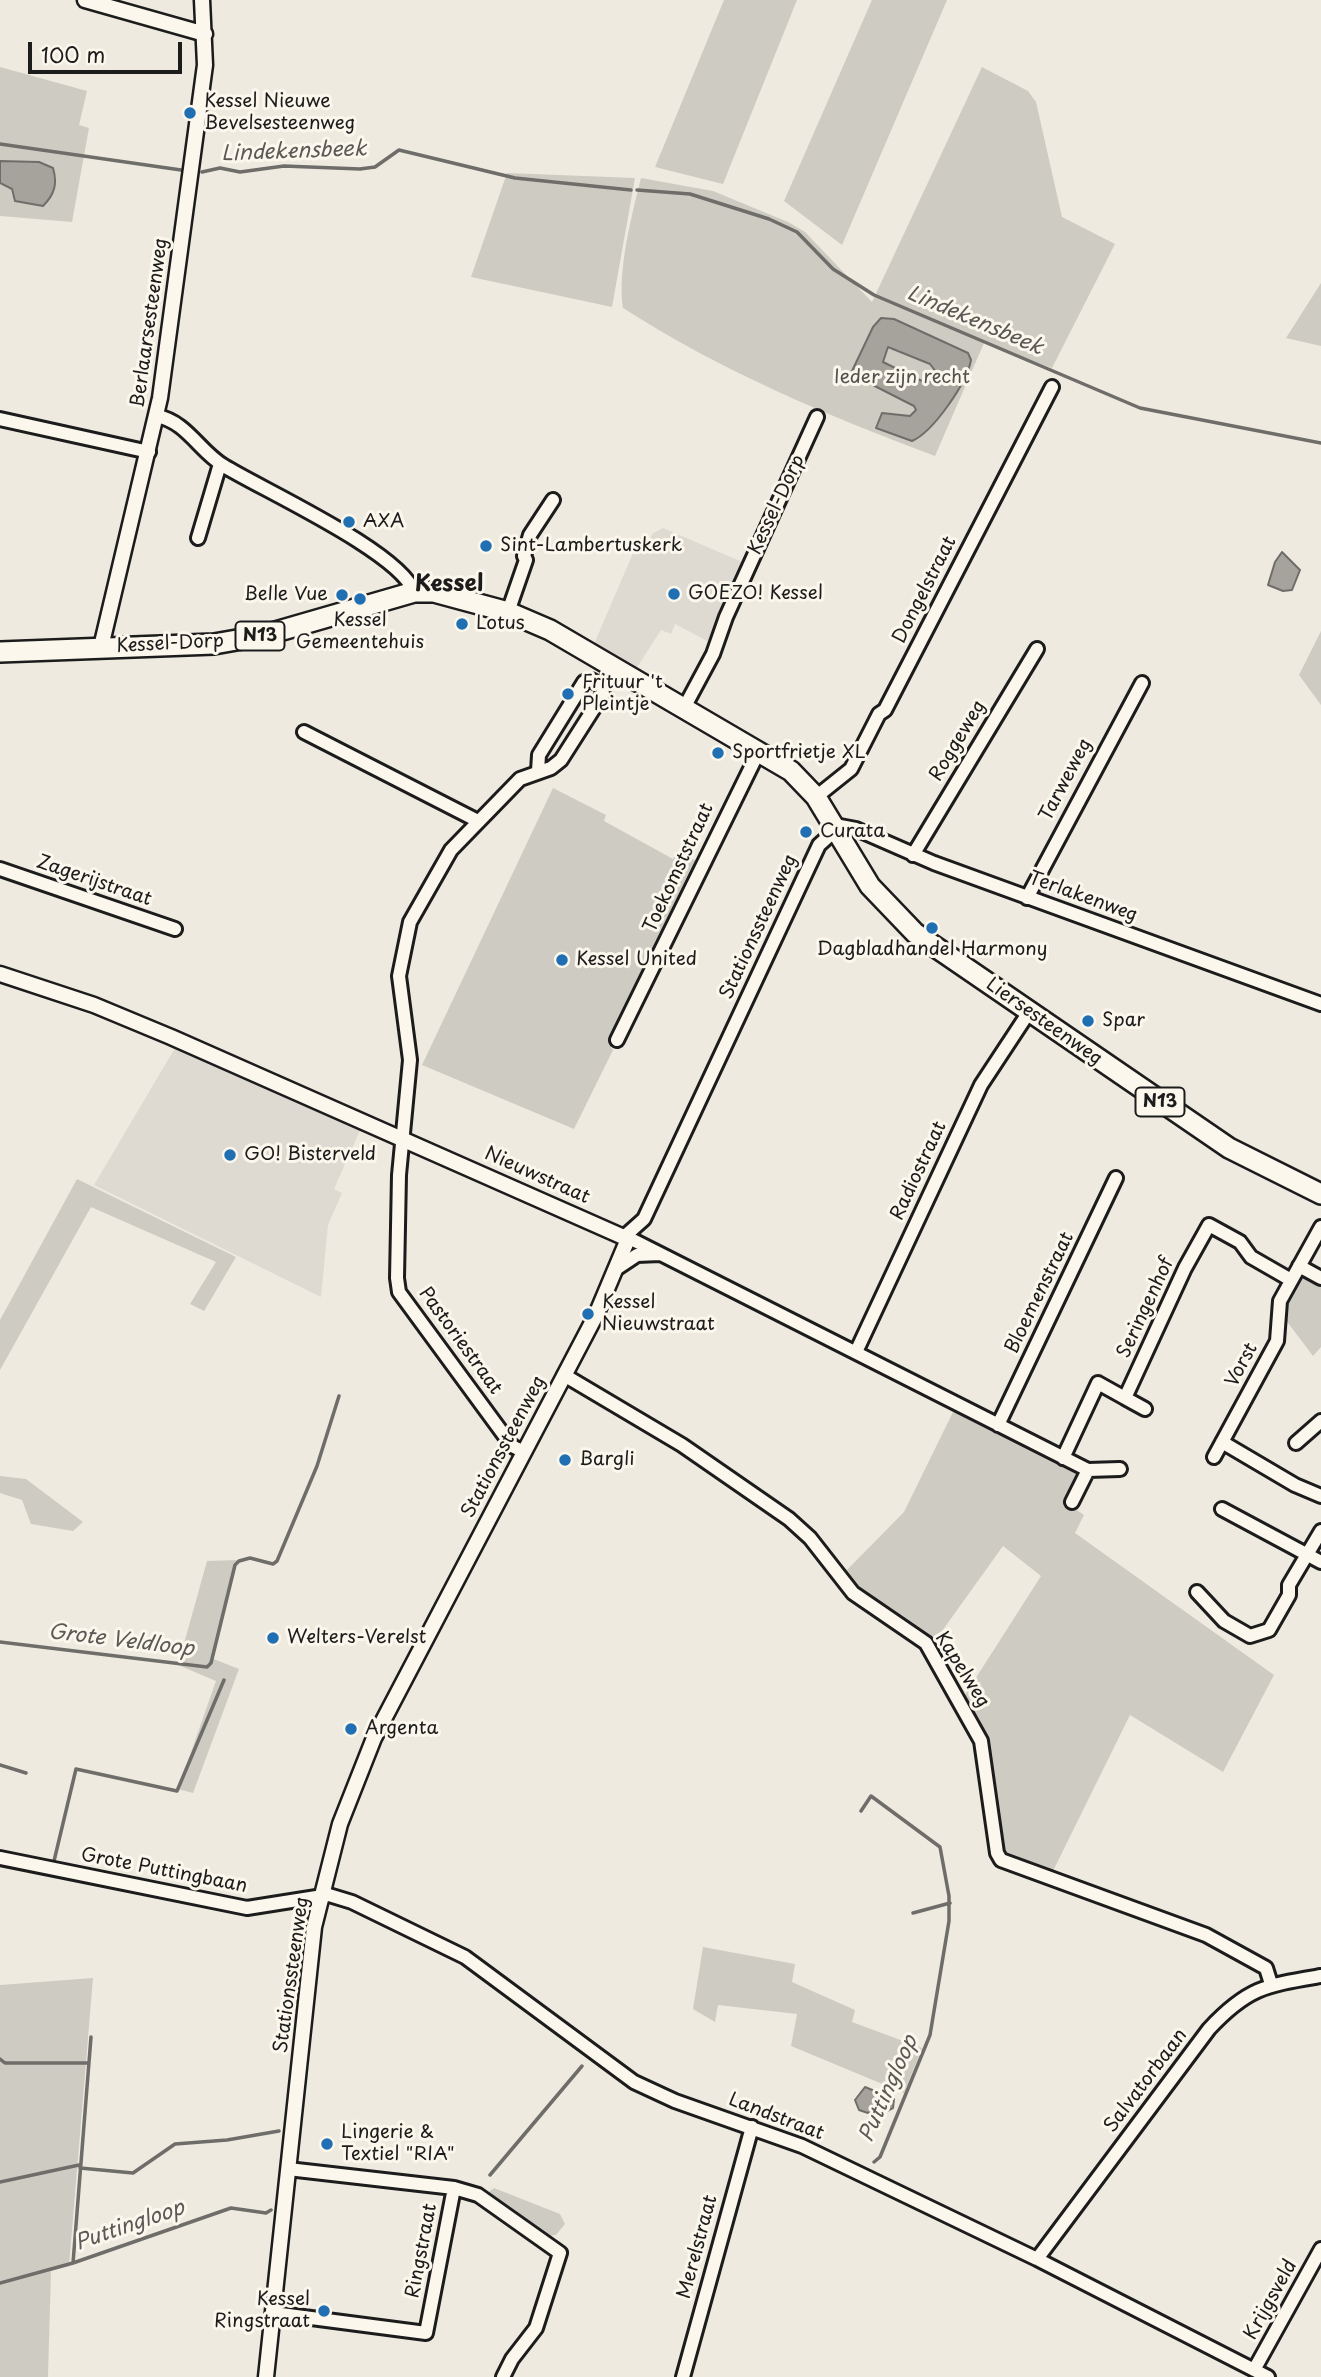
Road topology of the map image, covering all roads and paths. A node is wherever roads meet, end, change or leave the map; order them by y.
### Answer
1 (85, 0) edge
2 (202, 0) edge
3 (205, 34) junction
4 (1052, 387) dead end
5 (157, 416) junction
6 (817, 417) dead end
7 (0, 419) edge
8 (149, 452) junction
9 (220, 464) junction
10 (553, 499) dead end
11 (198, 538) dead end
12 (414, 592) junction
13 (508, 612) junction
14 (101, 647) junction
15 (1037, 649) dead end
16 (0, 652) edge
17 (614, 667) junction
18 (1142, 683) dead end
19 (602, 686) junction
20 (684, 708) junction
21 (304, 732) dead end
22 (759, 751) junction
23 (538, 771) junction
24 (816, 797) junction
25 (478, 821) junction
26 (834, 830) junction
27 (913, 855) junction
28 (0, 869) edge
29 (1027, 898) junction
30 (175, 929) dead end
31 (0, 974) edge
32 (1321, 1004) edge
33 (1029, 1012) junction
34 (617, 1040) dead end
35 (402, 1138) junction
36 (1116, 1178) dead end
37 (1321, 1194) edge
38 (1321, 1227) edge
39 (625, 1236) junction
40 (665, 1255) junction
41 (1299, 1266) junction
42 (619, 1267) junction
43 (1321, 1278) edge
44 (1291, 1280) junction
45 (856, 1352) junction
46 (565, 1375) junction
47 (1125, 1398) junction
48 (1145, 1409) dead end
49 (1321, 1421) edge
50 (998, 1425) junction
51 (1222, 1442) junction
52 (1296, 1443) dead end
53 (522, 1451) junction
54 (1214, 1457) dead end
55 (1063, 1458) junction
56 (1120, 1469) dead end
57 (1088, 1470) junction
58 (1321, 1496) edge
59 (1072, 1502) dead end
60 (1222, 1509) dead end
61 (1321, 1531) edge
62 (1308, 1555) junction
63 (1321, 1562) edge
64 (1196, 1592) dead end
65 (0, 1858) edge
66 (321, 1896) junction
67 (1321, 1976) edge
68 (1271, 1984) junction
69 (752, 2127) junction
70 (288, 2169) junction
71 (454, 2188) junction
72 (1321, 2249) edge
73 (1037, 2259) junction
74 (273, 2312) junction
75 (1254, 2370) junction
76 (266, 2377) edge
77 (503, 2377) edge
78 (683, 2377) edge
79 (1268, 2377) edge

1 - 3 street
2 - 3 street, Berlaarsesteenweg
3 - 5 street, Berlaarsesteenweg
4 - 24 street, Dongelstraat
5 - 8 street, Berlaarsesteenweg
5 - 9 street
6 - 20 street, Kessel-Dorp
7 - 8 street
8 - 14 street, Berlaarsesteenweg
9 - 11 street
9 - 12 street
10 - 13 street
12 - 13 main road, Kessel-Dorp / N13
12 - 14 main road, Kessel-Dorp / N13
13 - 17 main road, Kessel-Dorp / N13
14 - 16 main road, Kessel-Dorp / N13
15 - 27 street, Roggeweg
17 - 19 street
17 - 20 main road, Kessel-Dorp / N13
18 - 29 street, Tarweweg
19 - 23 street
19 - 23 street
20 - 22 main road, Kessel-Dorp / N13
21 - 25 street
22 - 24 main road, Kessel-Dorp / N13
22 - 34 street, Toekomststraat
23 - 25 street, Pastoriestraat
24 - 26 main road, Liersesteenweg / N13
25 - 35 street, Pastoriestraat
26 - 27 street, Terlakenweg
26 - 33 main road, Liersesteenweg / N13
26 - 39 street, Stationssteenweg
27 - 29 street, Terlakenweg
28 - 30 street, Zagerijstraat
29 - 32 street, Terlakenweg
31 - 35 street, Nieuwstraat
33 - 37 main road, Liersesteenweg / N13
33 - 45 street, Radiostraat
35 - 39 street, Nieuwstraat
35 - 53 street, Pastoriestraat
36 - 50 street, Bloemenstraat
38 - 41 street, Vorst
39 - 40 street, Nieuwstraat
39 - 42 street, Stationssteenweg
40 - 42 street
40 - 45 street, Nieuwstraat
41 - 43 street
41 - 44 street, Vorst
42 - 46 street, Stationssteenweg
44 - 47 street, Seringenhof
44 - 51 street, Vorst
45 - 50 street, Nieuwstraat
46 - 53 street, Stationssteenweg
46 - 68 street, Kapelweg
47 - 48 street
47 - 55 street
49 - 52 street
50 - 55 street, Nieuwstraat
51 - 54 street, Vorst
51 - 58 street
53 - 66 street, Stationssteenweg
55 - 57 street
56 - 57 street
57 - 59 street
60 - 62 street
61 - 62 street
62 - 63 street
62 - 64 street
65 - 66 street, Grote Puttingbaan
66 - 69 street, Landstraat
66 - 70 street, Stationssteenweg
67 - 68 street, Salvatorbaan
68 - 73 street, Salvatorbaan
69 - 73 street, Landstraat
69 - 78 street, Merelstraat
70 - 71 street, Ringstraat
70 - 74 street, Stationssteenweg
71 - 74 street, Ringstraat
71 - 77 street
72 - 75 street, Krijgsveld
73 - 75 street, Landstraat
74 - 76 street, Stationssteenweg
75 - 79 street, Landstraat

